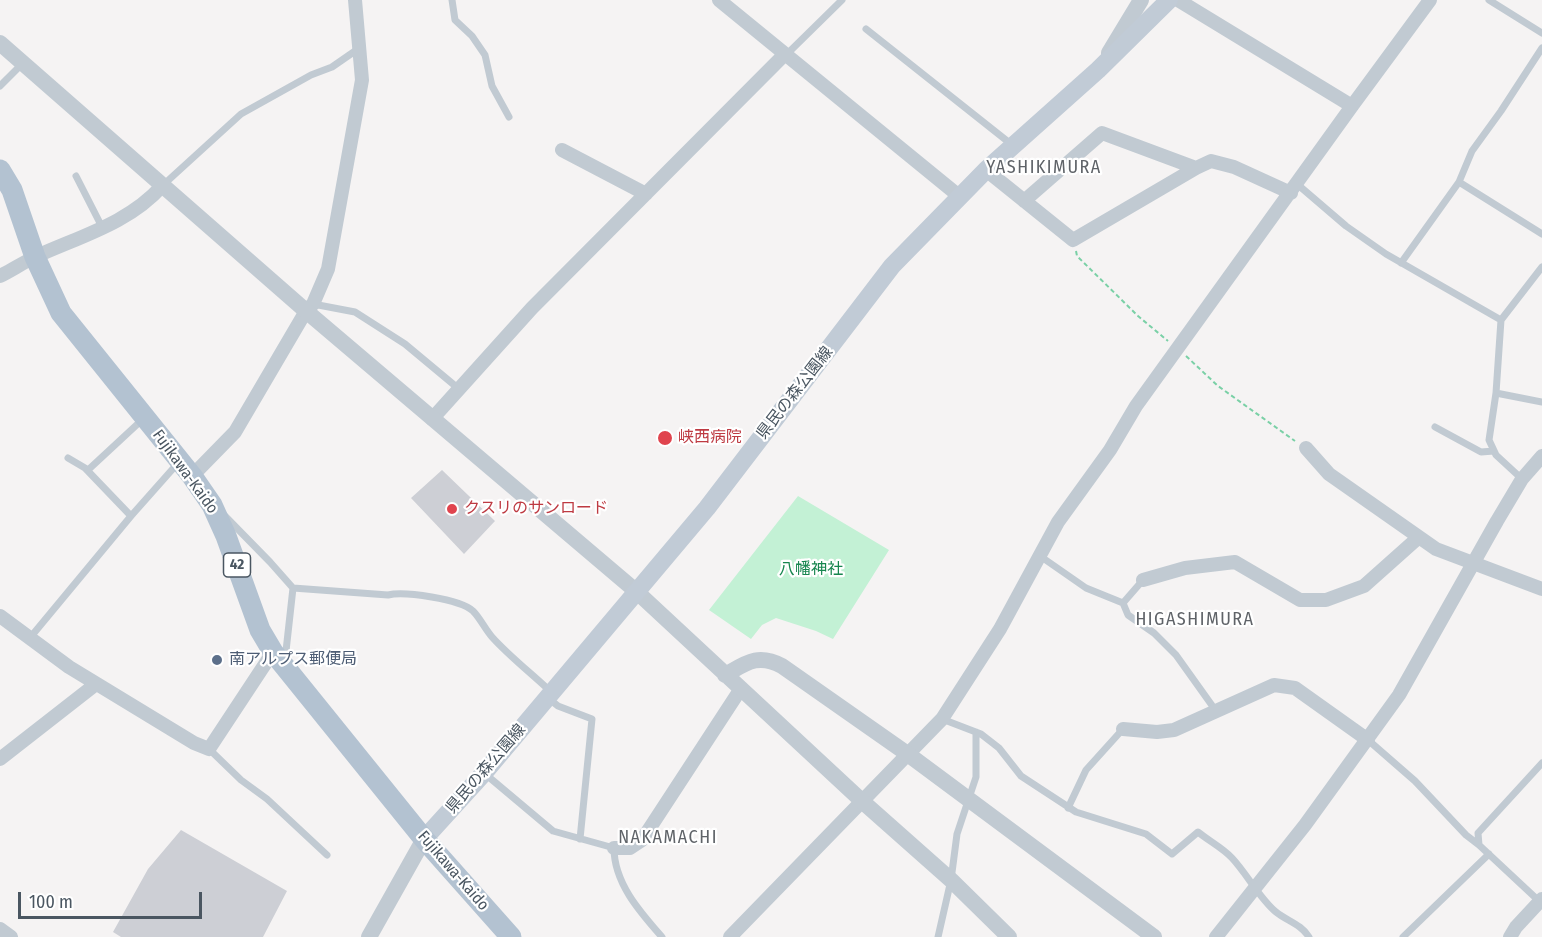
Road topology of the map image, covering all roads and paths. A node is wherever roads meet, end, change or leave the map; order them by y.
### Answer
1 (355, 0) edge
2 (452, 0) edge
3 (719, 0) edge
4 (842, 0) edge
5 (1141, 0) edge
6 (1168, 0) edge
7 (1178, 0) edge
8 (1431, 0) edge
9 (1489, 0) edge
10 (866, 28) dead end
11 (1542, 33) edge
12 (0, 44) edge
13 (1542, 48) edge
14 (358, 50) junction
15 (785, 54) junction
16 (23, 63) junction
17 (1098, 70) junction
18 (0, 86) edge
19 (1352, 106) junction
20 (509, 117) dead end
21 (1013, 146) junction
22 (562, 150) dead end
23 (1196, 168) junction
24 (0, 170) edge
25 (986, 170) junction
26 (76, 176) dead end
27 (1459, 182) junction
28 (162, 186) junction
29 (1294, 188) junction
30 (645, 194) junction
31 (959, 196) junction
32 (1024, 201) junction
33 (103, 229) junction
34 (1542, 234) edge
35 (1073, 240) junction
36 (35, 256) junction
37 (1401, 263) junction
38 (1542, 267) edge
39 (0, 276) edge
40 (310, 308) junction
41 (1501, 320) junction
42 (1178, 349) junction
43 (459, 388) junction
44 (1496, 393) junction
45 (1542, 402) edge
46 (145, 417) junction
47 (432, 419) junction
48 (1435, 427) dead end
49 (1306, 448) joint
50 (1494, 451) junction
51 (1542, 456) edge
52 (68, 458) dead end
53 (186, 469) junction
54 (88, 470) junction
55 (1522, 479) junction
56 (212, 505) junction
57 (131, 516) junction
58 (1419, 537) junction
59 (1039, 556) junction
60 (1473, 563) junction
61 (1143, 580) joint
62 (293, 588) junction
63 (1542, 589) edge
64 (637, 592) junction
65 (1123, 603) junction
66 (0, 616) edge
67 (29, 639) junction
68 (279, 659) junction
69 (725, 675) junction
70 (96, 684) junction
71 (740, 690) junction
72 (550, 695) junction
73 (1216, 711) junction
74 (942, 719) junction
75 (1123, 729) joint
76 (976, 732) junction
77 (1368, 740) junction
78 (209, 749) junction
79 (909, 755) junction
80 (0, 759) edge
81 (1542, 763) edge
82 (484, 773) junction
83 (968, 800) junction
84 (863, 802) junction
85 (1068, 808) junction
86 (424, 839) junction
87 (580, 839) junction
88 (1479, 845) junction
89 (614, 848) junction
90 (1489, 854) junction
91 (327, 855) dead end
92 (951, 880) junction
93 (1256, 886) junction
94 (1540, 900) edge
95 (0, 930) edge
96 (737, 935) edge
97 (11, 937) edge
98 (369, 937) edge
99 (511, 937) edge
100 (662, 937) edge
101 (938, 937) edge
102 (1009, 937) edge
103 (1154, 937) edge
104 (1216, 937) edge
105 (1309, 937) edge
106 (1403, 937) edge
107 (1510, 937) edge

1 - 14 street
2 - 20 lane
3 - 15 street
4 - 15 lane
5 - 17 street
6 - 17 main road, 県民の森公園線
7 - 19 street
8 - 19 street
9 - 11 lane
10 - 21 lane
12 - 16 street
13 - 27 lane
14 - 28 lane
14 - 40 street
15 - 30 street
15 - 31 street
16 - 18 lane
16 - 28 street
17 - 21 main road, 県民の森公園線
19 - 29 street
21 - 25 main road, 県民の森公園線
22 - 30 street
23 - 29 street
23 - 32 street
23 - 35 street
24 - 36 main road, Fujikawa-Kaido / 42
25 - 31 main road, 県民の森公園線
25 - 32 street
26 - 33 lane
27 - 34 lane
27 - 37 lane
28 - 33 street
28 - 40 street
29 - 37 lane
29 - 42 street
30 - 43 street
31 - 64 main road, 県民の森公園線
32 - 35 street
33 - 36 street
35 - 42 path
36 - 39 street
36 - 46 main road, Fujikawa-Kaido / 42
37 - 41 lane
38 - 41 lane
40 - 43 lane
40 - 47 street
40 - 53 street
41 - 44 lane
42 - 49 path
42 - 59 street
43 - 47 street
44 - 45 lane
44 - 50 lane
46 - 53 main road, Fujikawa-Kaido / 42
46 - 54 lane
47 - 64 street
48 - 50 lane
49 - 58 street
50 - 55 lane
51 - 55 street
52 - 54 lane
53 - 56 main road, Fujikawa-Kaido / 42
53 - 57 lane
54 - 57 lane
55 - 60 street
56 - 62 lane
56 - 68 main road, Fujikawa-Kaido / 42
57 - 67 lane
58 - 60 street
58 - 61 street
59 - 65 lane
59 - 74 street
60 - 63 street
60 - 77 street
61 - 65 lane
62 - 68 lane
62 - 72 lane
64 - 69 street
64 - 72 main road, 県民の森公園線
65 - 73 lane
66 - 67 street
67 - 70 street
68 - 78 street
68 - 86 main road, Fujikawa-Kaido / 42
69 - 71 street
69 - 79 street
70 - 78 street
70 - 80 street
71 - 84 street
71 - 89 street
72 - 82 main road, 県民の森公園線
72 - 87 lane
73 - 75 street
73 - 77 street
74 - 76 lane
74 - 79 street
75 - 85 lane
76 - 83 lane
76 - 85 lane
77 - 88 lane
77 - 93 street
78 - 91 lane
79 - 83 street
79 - 84 street
81 - 88 lane
82 - 86 main road, 県民の森公園線
82 - 87 lane
83 - 92 lane
83 - 103 street
84 - 92 street
84 - 96 street
85 - 93 lane
86 - 98 street
86 - 99 main road, Fujikawa-Kaido / 42
87 - 89 lane
88 - 90 lane
89 - 100 lane
90 - 94 lane
90 - 106 lane
92 - 101 lane
92 - 102 street
93 - 104 street
93 - 105 lane
94 - 107 street
95 - 97 street

